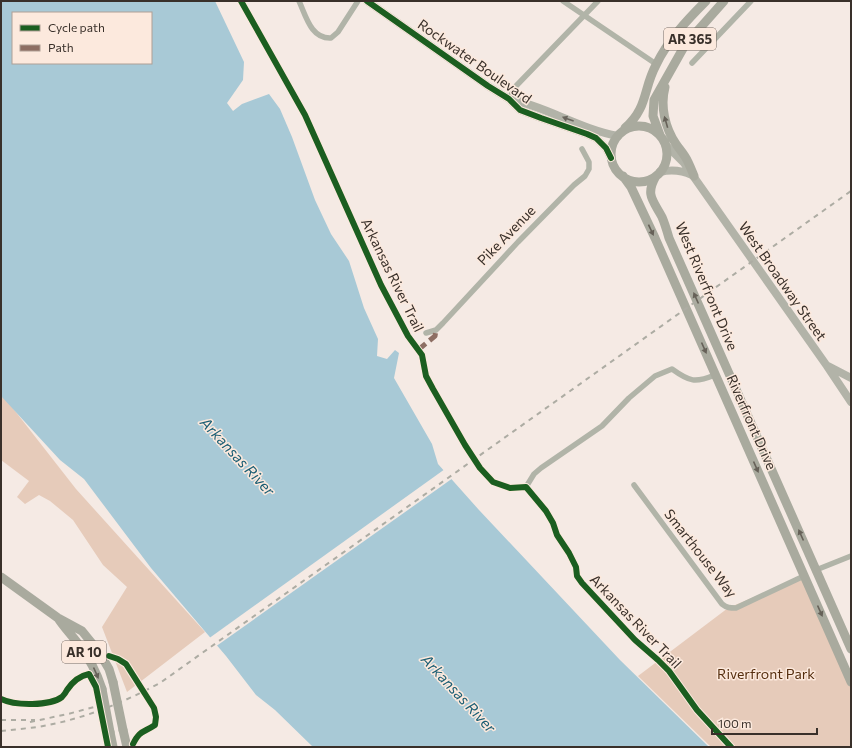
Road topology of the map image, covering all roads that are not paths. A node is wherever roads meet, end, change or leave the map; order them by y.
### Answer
1 (299, 1) edge
2 (358, 1) edge
3 (368, 1) edge
4 (563, 1) edge
5 (598, 1) edge
6 (706, 1) edge
7 (724, 1) edge
8 (751, 1) edge
9 (584, 15) junction
10 (656, 64) junction
11 (692, 64) dead end
12 (668, 76) junction
13 (509, 98) junction
14 (620, 134) junction
15 (663, 141) junction
16 (582, 149) dead end
17 (611, 158) junction
18 (658, 174) junction
19 (623, 176) junction
20 (694, 176) junction
21 (426, 333) dead end
22 (827, 366) junction
23 (715, 375) junction
24 (851, 378) edge
25 (851, 402) edge
26 (634, 485) dead end
27 (526, 487) dead end
28 (851, 556) edge
29 (816, 570) junction
30 (804, 576) junction
31 (1, 577) edge
32 (58, 618) junction
33 (851, 649) edge
34 (851, 682) edge
35 (113, 747) edge
36 (127, 747) edge

1 - 2 street
3 - 13 street, Rockwater Boulevard
4 - 9 street
5 - 9 street
6 - 10 main road, AR 365
7 - 12 main road, AR 365
8 - 11 street
9 - 10 street
9 - 13 street
10 - 14 main road, AR 365
12 - 15 main road
20 -> 12 main road, AR 365
14 -> 13 street, Rockwater Boulevard
13 - 17 street, Rockwater Boulevard
14 - 15 main road
14 - 17 main road, AR 365
15 - 18 main road
15 - 20 street, West Broadway Street
16 - 21 street, Pike Avenue
17 - 19 main road
18 - 19 main road
18 - 20 street
29 -> 18 main road, West Riverfront Drive
19 -> 23 main road, Riverfront Drive
20 - 22 street, West Broadway Street / AR 365
22 - 24 street
22 - 25 street, West Broadway Street / AR 365
23 - 27 street
23 -> 30 main road, Riverfront Drive
26 - 30 street, Smarthouse Way
28 - 29 street
29 - 30 main road
29 - 33 main road, West Riverfront Drive
30 -> 34 main road, Riverfront Drive
31 - 32 main road, AR 10
32 -> 35 main road, AR 10, bridge
32 - 36 main road, AR 10, bridge

